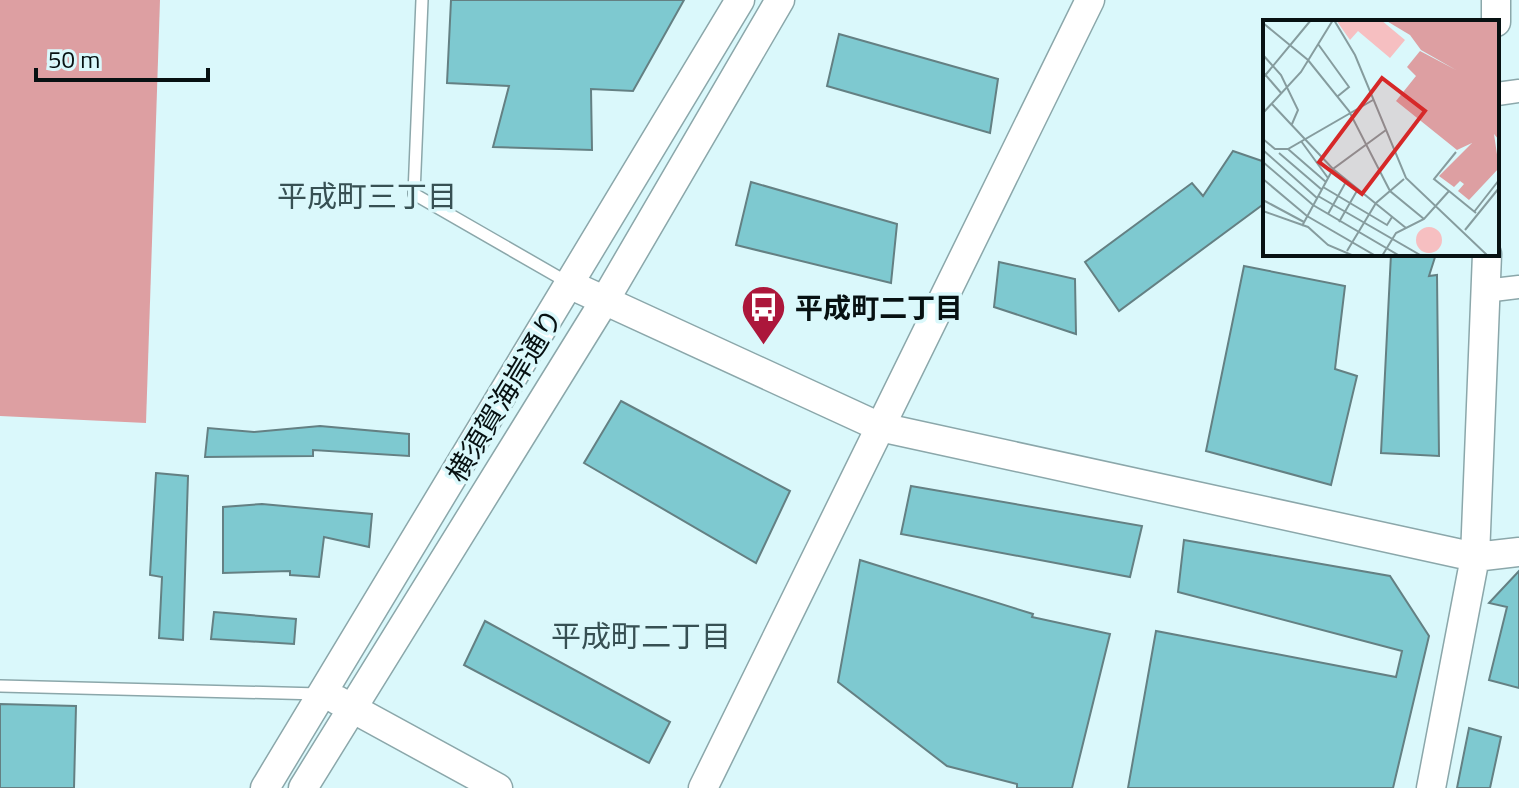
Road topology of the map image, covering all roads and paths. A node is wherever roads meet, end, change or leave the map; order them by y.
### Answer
1 (422, 0) edge
2 (740, 0) edge
3 (780, 0) edge
4 (1090, 0) edge
5 (1519, 91) edge
6 (1499, 94) edge
7 (1487, 256) edge
8 (571, 285) junction
9 (1519, 287) edge
10 (1485, 291) junction
11 (605, 300) junction
12 (880, 427) junction
13 (1519, 552) edge
14 (1475, 557) junction
15 (0, 686) edge
16 (322, 694) junction
17 (353, 707) junction
18 (265, 788) edge
19 (303, 788) edge
20 (498, 788) edge
21 (703, 788) edge
22 (1431, 788) edge

1 - 8 lane
2 - 8 street, 横須賀海岸通り
3 - 11 street
4 - 12 street
5 - 6 street
7 - 10 street
8 - 11 street
8 - 16 street, 横須賀海岸通り
9 - 10 street
10 - 14 street
11 - 12 street
11 - 17 street
12 - 14 street
12 - 21 street
13 - 14 street
14 - 22 street
15 - 16 lane
16 - 17 street
16 - 18 street, 横須賀海岸通り
17 - 19 street
17 - 20 street

